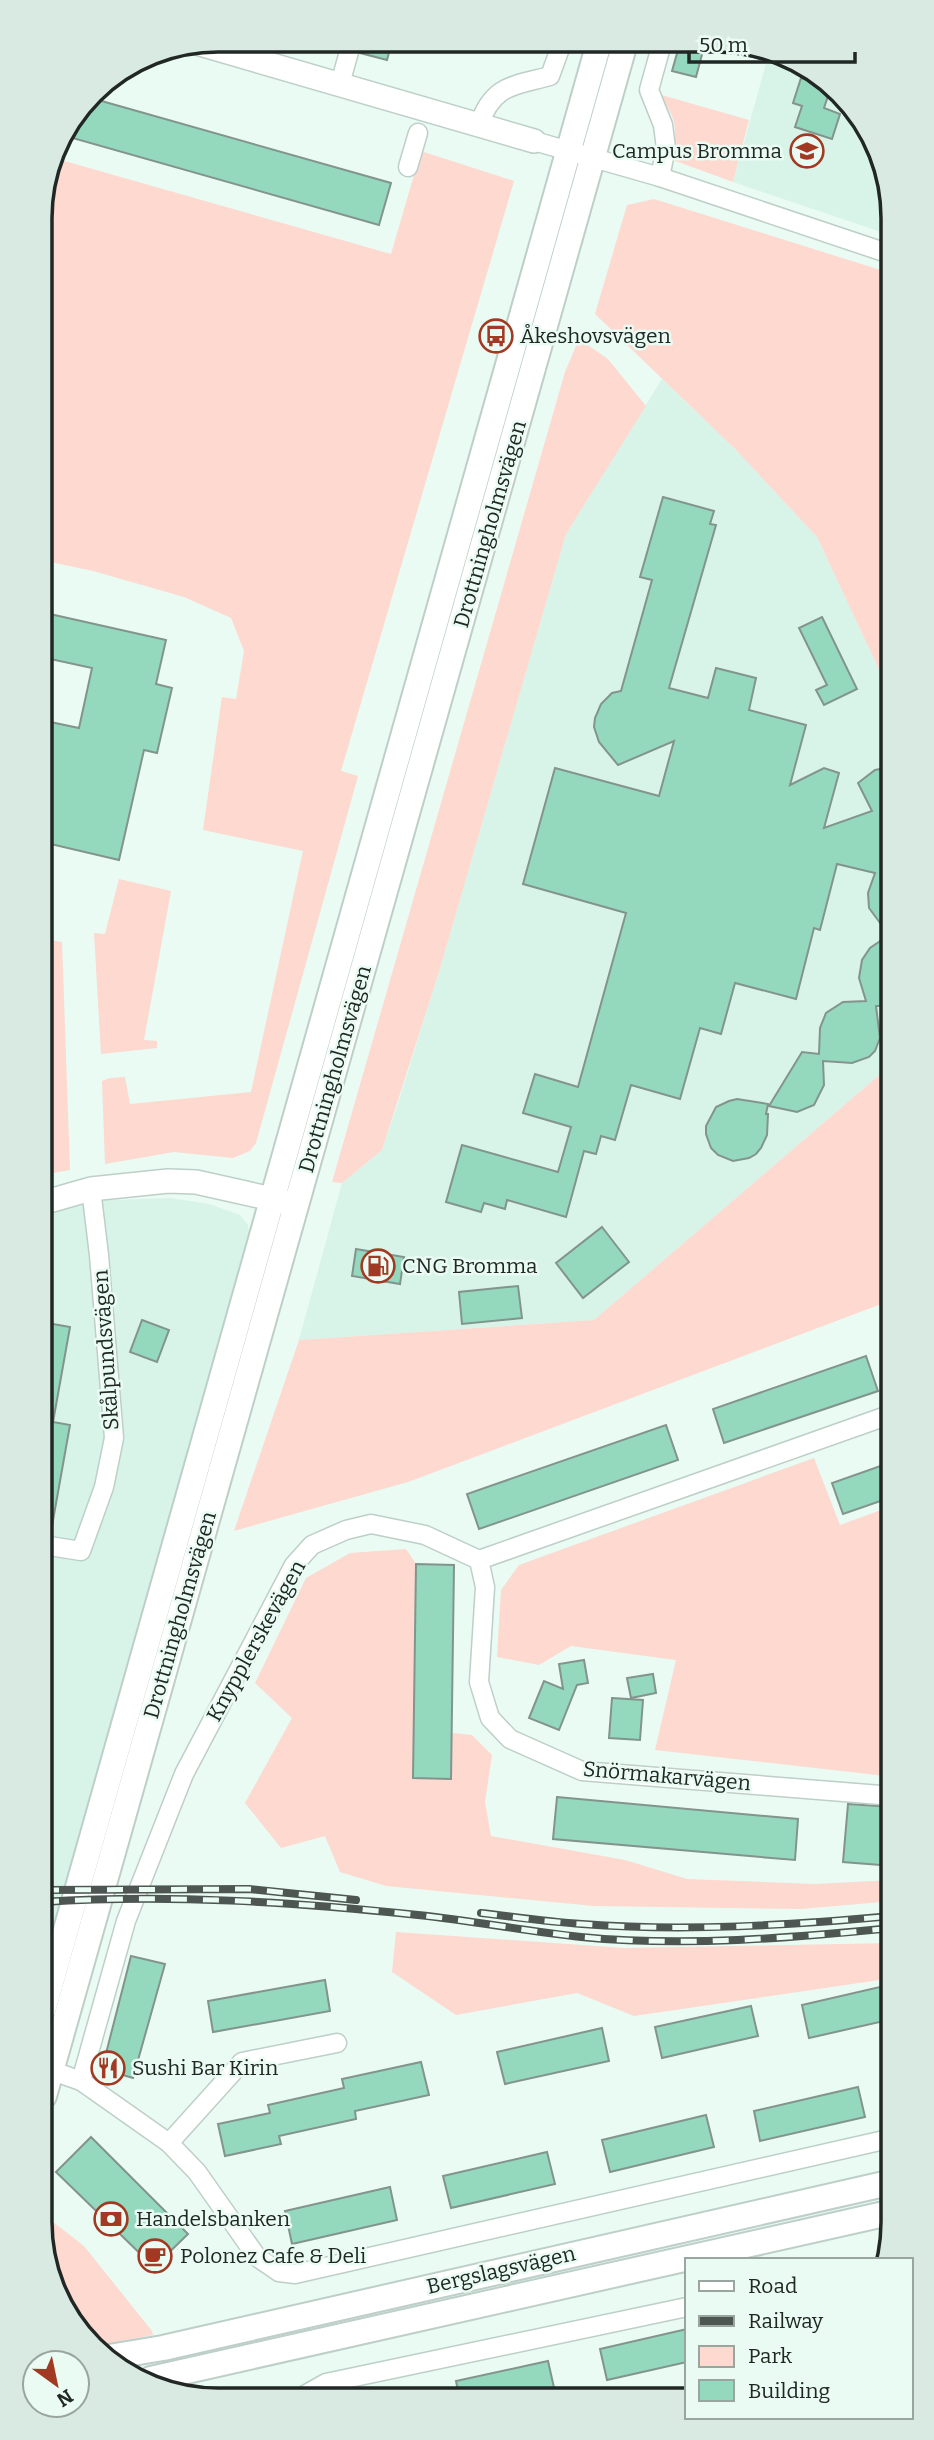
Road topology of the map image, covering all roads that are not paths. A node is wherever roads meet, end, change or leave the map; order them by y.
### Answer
1 (559, 52) edge
2 (596, 52) edge
3 (623, 52) edge
4 (659, 52) edge
5 (231, 53) edge
6 (349, 53) edge
7 (340, 85) junction
8 (479, 125) junction
9 (418, 133) dead end
10 (534, 141) joint
11 (568, 150) junction
12 (594, 159) junction
13 (408, 167) dead end
14 (660, 177) junction
15 (881, 251) edge
16 (91, 1189) junction
17 (53, 1200) edge
18 (285, 1202) junction
19 (881, 1418) edge
20 (52, 1546) edge
21 (479, 1560) junction
22 (881, 1795) edge
23 (52, 1981) edge
24 (337, 2043) dead end
25 (52, 2052) edge
26 (52, 2071) edge
27 (81, 2081) junction
28 (881, 2141) edge
29 (169, 2143) junction
30 (881, 2185) edge
31 (881, 2215) edge
32 (689, 2258) edge
33 (685, 2259) edge
34 (685, 2307) edge
35 (120, 2355) edge
36 (160, 2377) edge
37 (315, 2388) edge

1 - 8 street
2 - 11 main road, Drottningholmsvägen
3 - 12 main road, Drottningholmsvägen
4 - 14 street
5 - 7 street
6 - 7 street
7 - 8 street
8 - 10 street
9 - 13 street
10 - 11 street
11 - 12 street
11 - 18 main road, Drottningholmsvägen
12 - 14 street
12 - 18 main road, Drottningholmsvägen
14 - 15 street
16 - 17 street
16 - 18 street
16 - 20 street, Skålpundsvägen
18 - 23 main road, Drottningholmsvägen
18 - 25 main road, Drottningholmsvägen
19 - 21 street
21 - 22 street, Snörmakarvägen
21 - 27 street, Knypplerskevägen
24 - 29 street
26 - 27 street
27 - 29 street
28 - 29 street, Bergslagsvägen
30 - 35 main road, Bergslagsvägen
31 - 32 main road, Bergslagsvägen
33 - 36 main road, Bergslagsvägen
34 - 37 street

